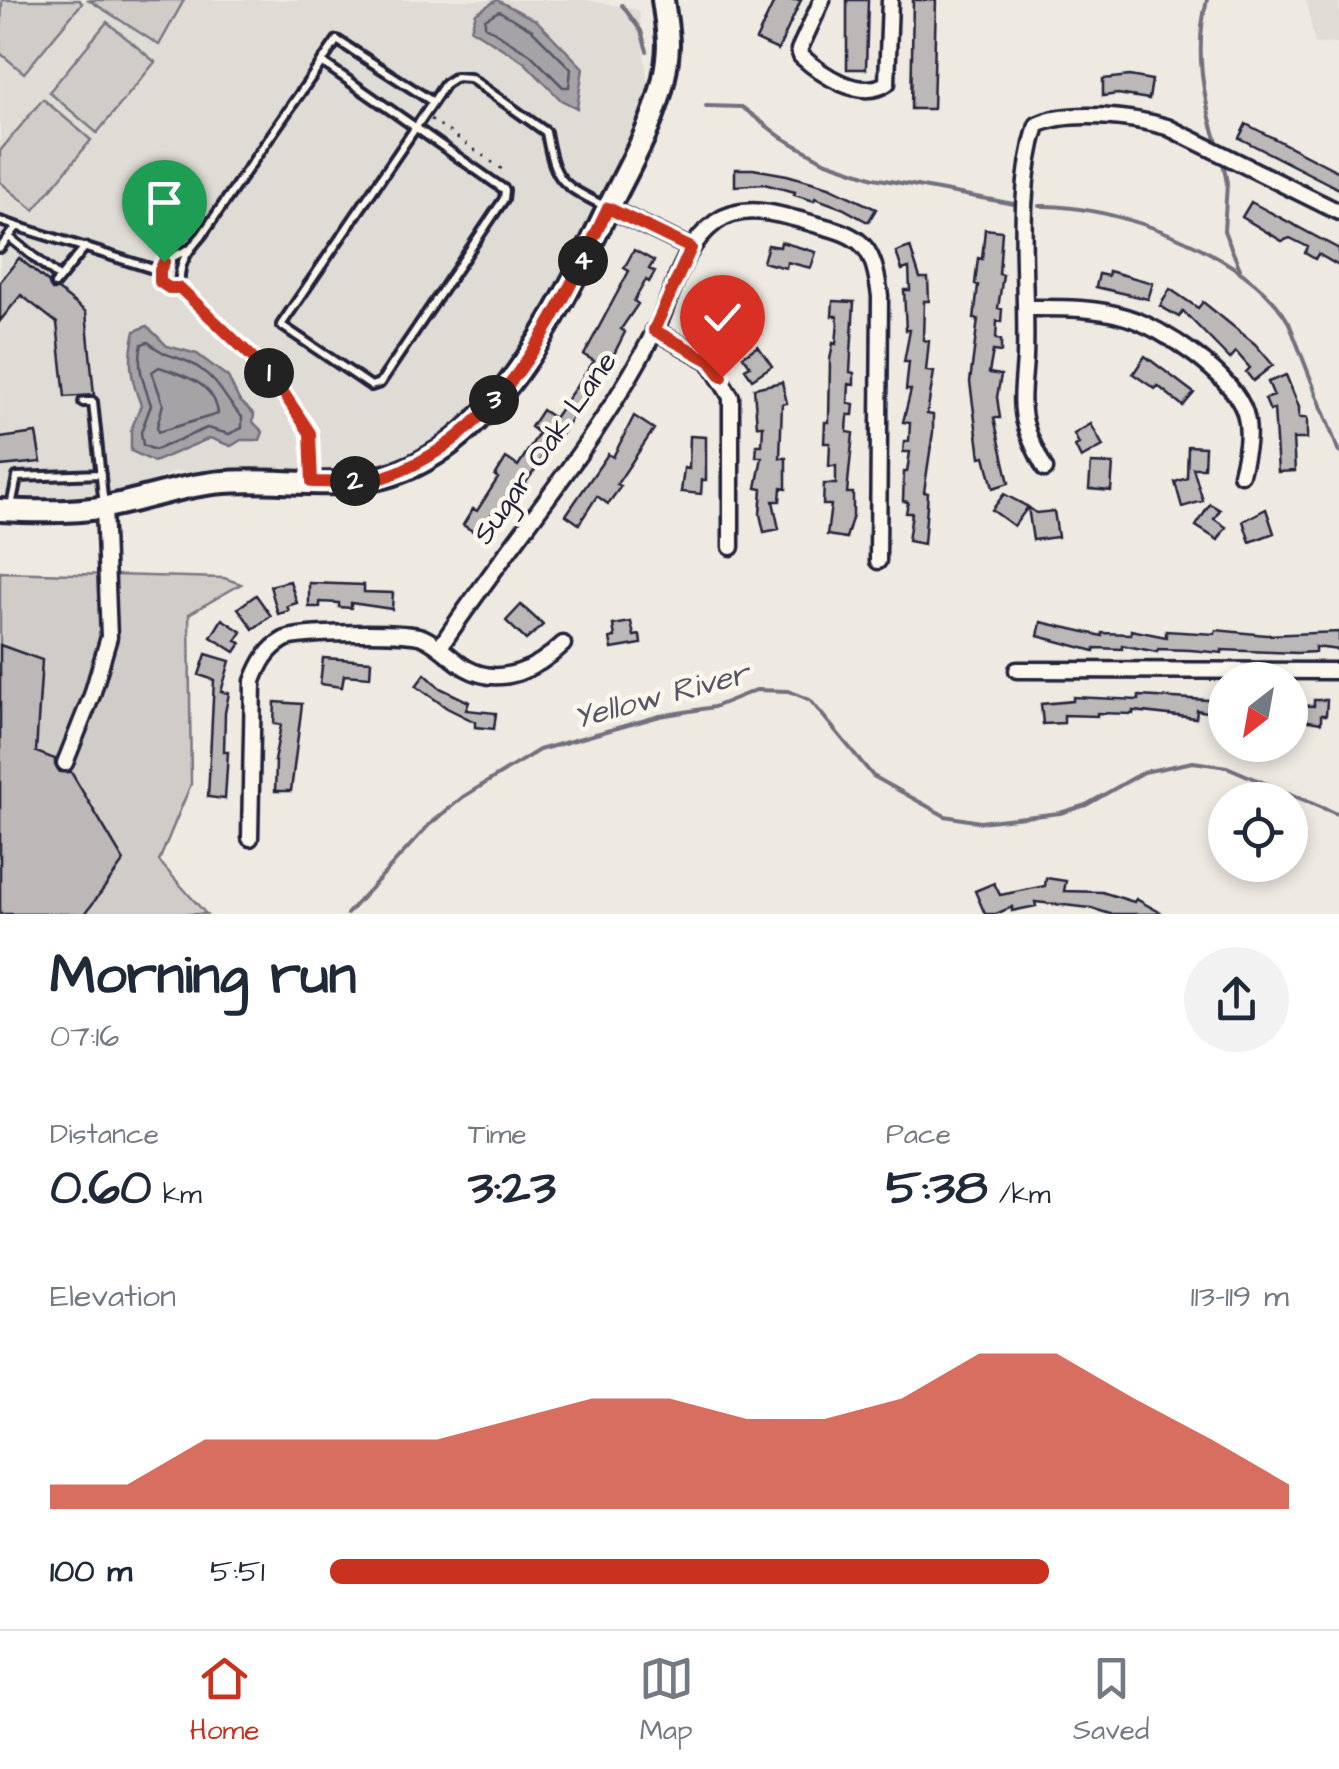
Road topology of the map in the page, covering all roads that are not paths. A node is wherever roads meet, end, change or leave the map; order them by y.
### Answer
1 (663, 0) edge
2 (822, 0) edge
3 (890, 0) edge
4 (322, 62) junction
5 (432, 102) junction
6 (415, 128) junction
7 (608, 208) junction
8 (1339, 212) edge
9 (0, 221) edge
10 (16, 228) junction
11 (8, 237) junction
12 (85, 247) junction
13 (0, 248) edge
14 (691, 248) junction
15 (188, 250) junction
16 (150, 268) dead end
17 (180, 288) junction
18 (1025, 308) junction
19 (654, 330) junction
20 (83, 402) dead end
21 (1044, 469) dead end
22 (101, 474) junction
23 (1242, 474) dead end
24 (312, 482) junction
25 (104, 507) junction
26 (5, 510) edge
27 (731, 547) dead end
28 (878, 561) dead end
29 (563, 644) dead end
30 (440, 647) junction
31 (1017, 670) dead end
32 (1339, 671) edge
33 (66, 762) dead end
34 (250, 838) dead end

1 - 7 street
2 - 3 street
4 - 5 lane
4 - 6 lane
4 - 15 lane
5 - 6 lane
5 - 7 lane
6 - 6 lane
7 - 14 street
7 - 24 street
8 - 18 street
9 - 10 lane
10 - 11 lane
10 - 12 lane
11 - 12 lane
11 - 13 lane
12 - 16 lane
14 - 19 street, Sugar Oak Lane
14 - 28 street, Sugar Oak Lane
15 - 17 lane
15 - 17 lane
17 - 24 lane
18 - 21 street
18 - 23 street
19 - 27 street
19 - 30 street, Sugar Oak Lane
20 - 22 lane
22 - 25 lane
22 - 26 lane
24 - 25 street
25 - 26 street
25 - 33 street
29 - 30 street
30 - 34 street
31 - 32 street

